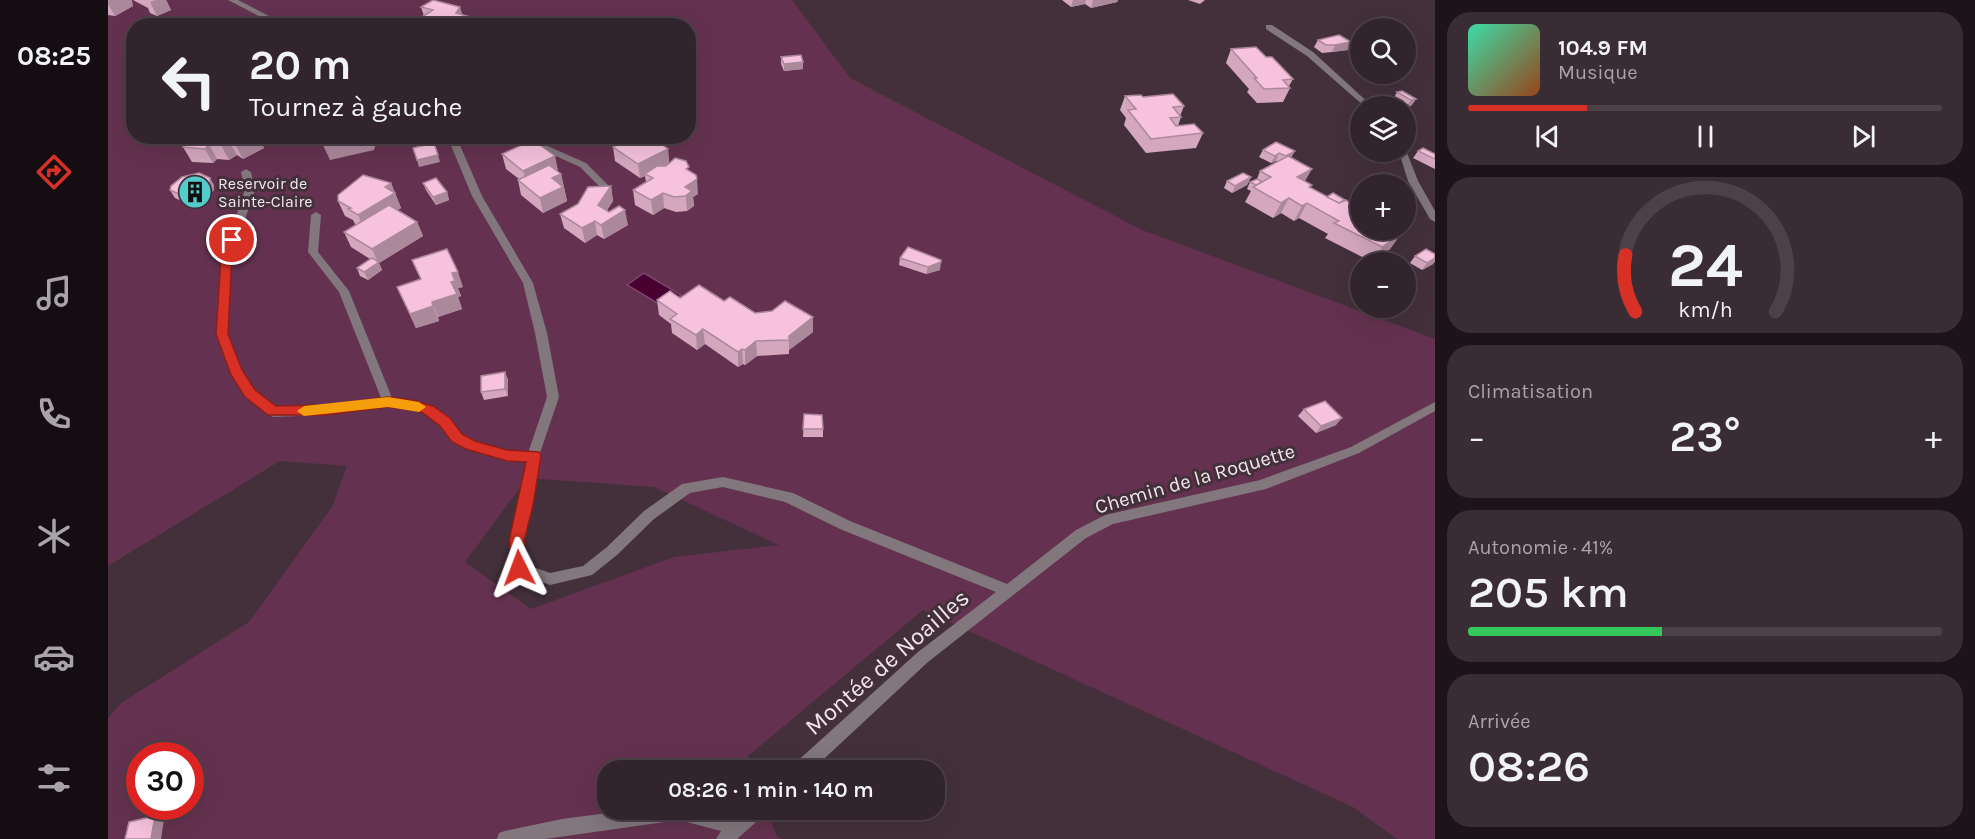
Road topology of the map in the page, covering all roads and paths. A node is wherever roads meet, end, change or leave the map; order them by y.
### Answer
1 (232, 0) edge
2 (269, 18) edge
3 (1269, 27) dead end
4 (1357, 96) edge
5 (454, 144) edge
6 (534, 144) edge
7 (1406, 162) edge
8 (246, 172) dead end
9 (606, 188) edge
10 (316, 215) dead end
11 (1435, 219) edge
12 (388, 402) junction
13 (1435, 406) edge
14 (534, 456) junction
15 (1007, 590) junction
16 (811, 760) edge
17 (746, 820) edge
18 (739, 827) junction
19 (505, 839) edge
20 (724, 839) edge

1 - 2 street
3 - 4 street
5 - 14 street
6 - 9 street
7 - 11 street
8 - 12 street
10 - 12 street
12 - 14 street
13 - 15 street, Chemin de la Roquette
14 - 15 street
15 - 16 street, Montée de Noailles
17 - 18 street
18 - 19 street
18 - 20 street

